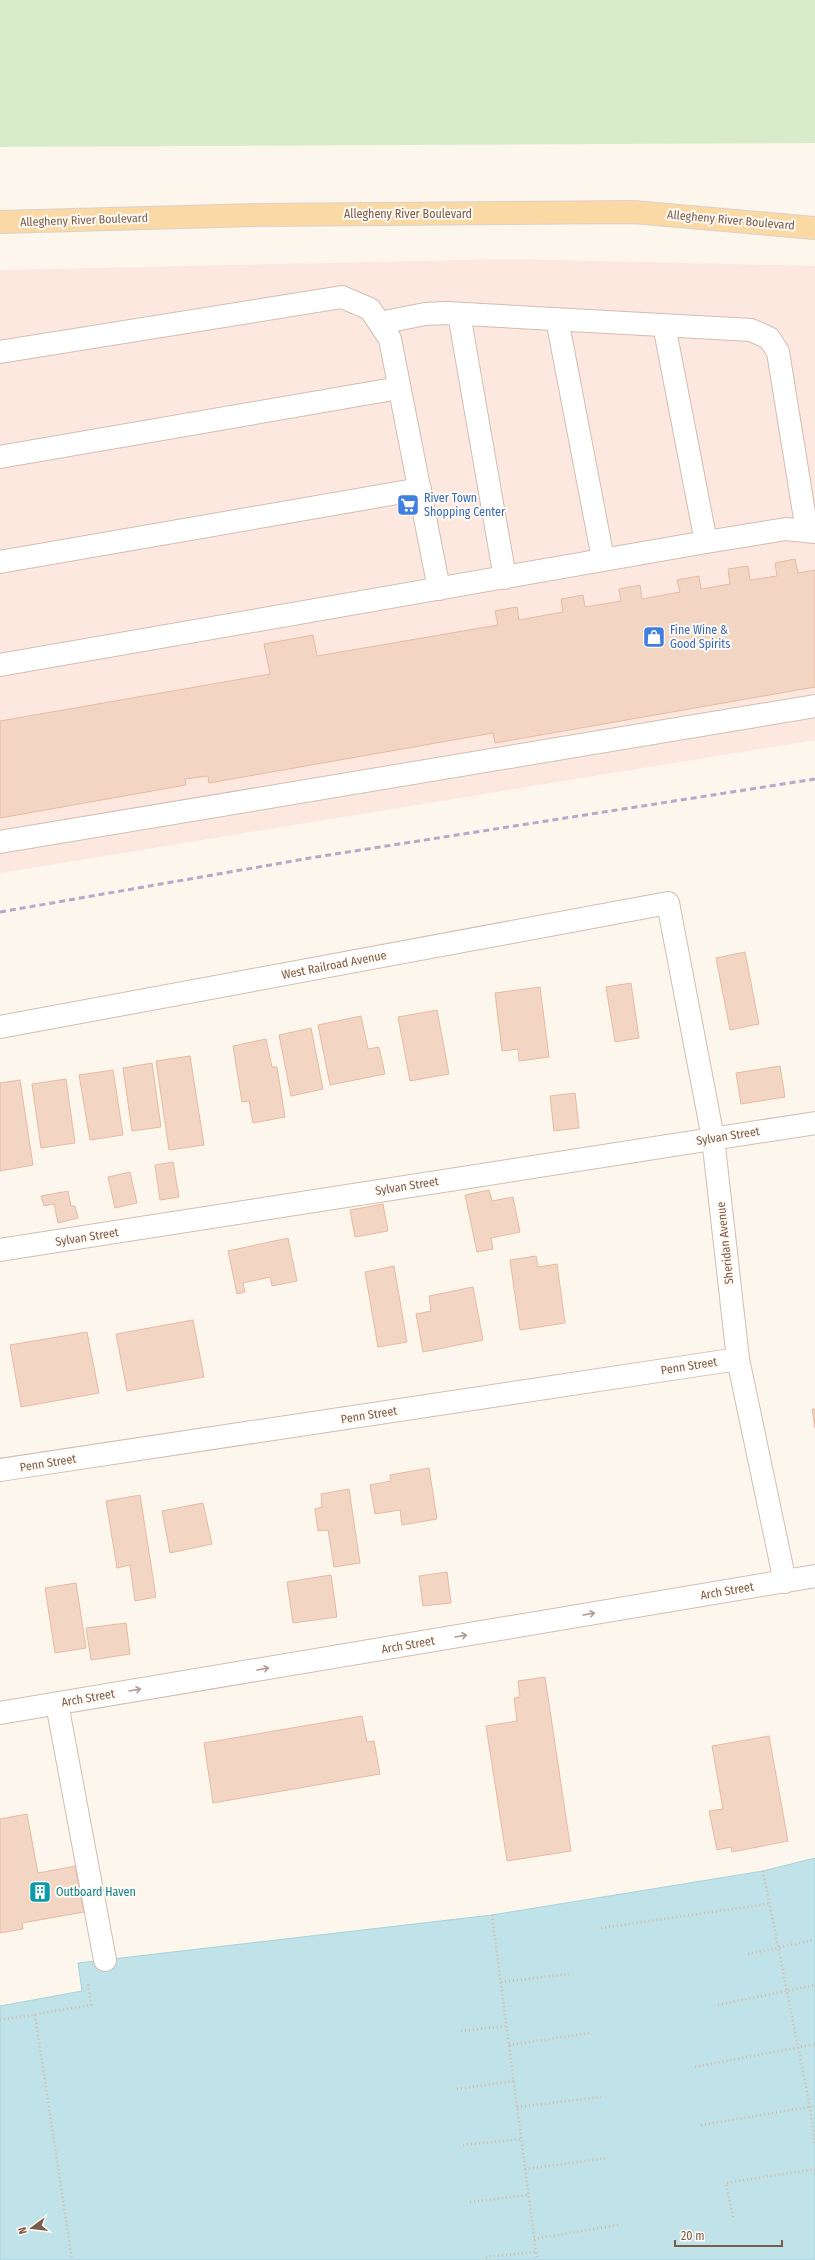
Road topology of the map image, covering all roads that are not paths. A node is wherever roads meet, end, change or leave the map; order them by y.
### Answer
1 (0, 222) edge
2 (815, 228) edge
3 (459, 314) junction
4 (557, 319) junction
5 (380, 323) junction
6 (664, 325) junction
7 (0, 352) edge
8 (400, 388) junction
9 (0, 457) edge
10 (420, 489) junction
11 (811, 531) edge
12 (706, 542) junction
13 (603, 559) junction
14 (0, 562) edge
15 (505, 578) junction
16 (439, 589) junction
17 (0, 665) edge
18 (815, 706) edge
19 (0, 842) edge
20 (668, 903) joint
21 (0, 1027) edge
22 (815, 1123) edge
23 (714, 1138) junction
24 (0, 1250) edge
25 (738, 1359) junction
26 (0, 1470) edge
27 (815, 1576) edge
28 (785, 1582) junction
29 (57, 1704) junction
30 (0, 1713) edge
31 (105, 1960) dead end

1 - 2 main road, Allegheny River Boulevard
3 - 4 street
3 - 5 street
3 - 15 street
4 - 6 street
4 - 13 street
5 - 7 street
5 - 8 street
6 - 11 street
6 - 12 street
8 - 9 street
8 - 10 street
10 - 14 street
10 - 16 street
11 - 12 street
12 - 13 street
13 - 15 street
15 - 16 street
16 - 17 street
18 - 19 street
20 - 21 street, West Railroad Avenue
20 - 23 street, Sheridan Avenue
22 - 23 street, Sylvan Street
23 - 24 street, Sylvan Street
23 - 25 street, Sheridan Avenue
25 - 26 street, Penn Street
25 - 28 street, Sheridan Avenue
27 - 28 street, Arch Street
29 -> 28 street, Arch Street
29 - 30 street, Arch Street
29 - 31 street

